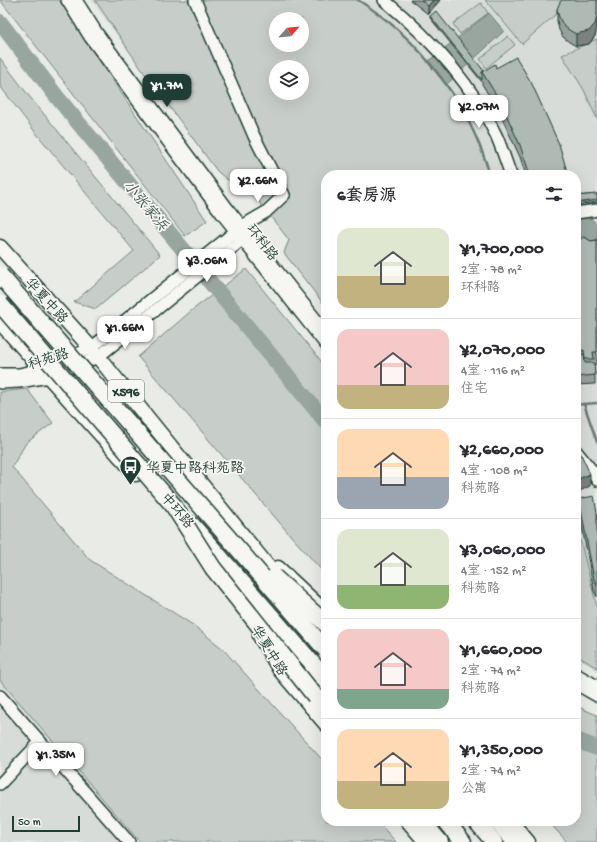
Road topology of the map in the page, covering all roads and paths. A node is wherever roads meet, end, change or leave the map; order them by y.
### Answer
1 (67, 0) edge
2 (76, 0) edge
3 (195, 0) edge
4 (384, 0) edge
5 (509, 170) edge
6 (596, 212) edge
7 (581, 213) edge
8 (242, 233) junction
9 (0, 247) edge
10 (0, 275) edge
11 (0, 304) edge
12 (0, 322) edge
13 (321, 326) edge
14 (321, 339) edge
15 (95, 352) junction
16 (45, 373) junction
17 (0, 374) edge
18 (0, 383) edge
19 (581, 458) edge
20 (595, 476) edge
21 (173, 505) junction
22 (218, 526) junction
23 (246, 539) junction
24 (223, 569) junction
25 (321, 608) edge
26 (321, 619) edge
27 (321, 632) edge
28 (321, 644) edge
29 (321, 673) edge
30 (581, 677) edge
31 (321, 684) edge
32 (597, 686) edge
33 (581, 687) edge
34 (0, 696) edge
35 (597, 696) edge
36 (321, 703) edge
37 (321, 718) edge
38 (40, 742) junction
39 (0, 784) edge
40 (412, 826) edge
41 (426, 826) edge
42 (442, 826) edge
43 (450, 826) edge
44 (480, 826) edge
45 (489, 826) edge
46 (501, 826) edge
47 (514, 826) edge
48 (129, 842) edge
49 (426, 842) edge
50 (440, 842) edge
51 (456, 842) edge
52 (463, 842) edge
53 (494, 842) edge
54 (503, 842) edge
55 (515, 842) edge
56 (528, 842) edge

1 - 8 street, 环科路
2 - 8 street, 环科路
3 - 8 street, 科苑路
4 - 5 street
6 - 7 street
8 - 13 street, 环科路
8 - 14 street, 环科路
8 - 15 street, 科苑路
9 - 15 main road, 华夏中路 / X596
10 - 22 highway, 中环路, bridge
11 - 21 highway, 中环路, bridge
12 - 16 main road, 华夏中路
15 - 16 street, 科苑路
15 - 23 main road, 华夏中路 / X596
16 - 17 street, 科苑路
16 - 18 street, 科苑路
16 - 24 main road, 华夏中路
19 - 20 street
21 - 29 highway, 中环路, bridge
21 - 36 highway, bridge
22 - 26 highway, bridge
22 - 28 highway, 中环路, bridge
23 - 25 main road, 华夏中路 / X596
23 - 27 main road, 华夏中路 / X596
24 - 31 main road, 华夏中路
24 - 37 main road, 华夏中路
30 - 32 street
33 - 35 street
34 - 38 street
38 - 39 street
38 - 48 street
40 - 49 main road
41 - 50 highway
42 - 51 main road
43 - 52 highway
44 - 53 highway
45 - 54 main road
46 - 55 highway
47 - 56 main road

